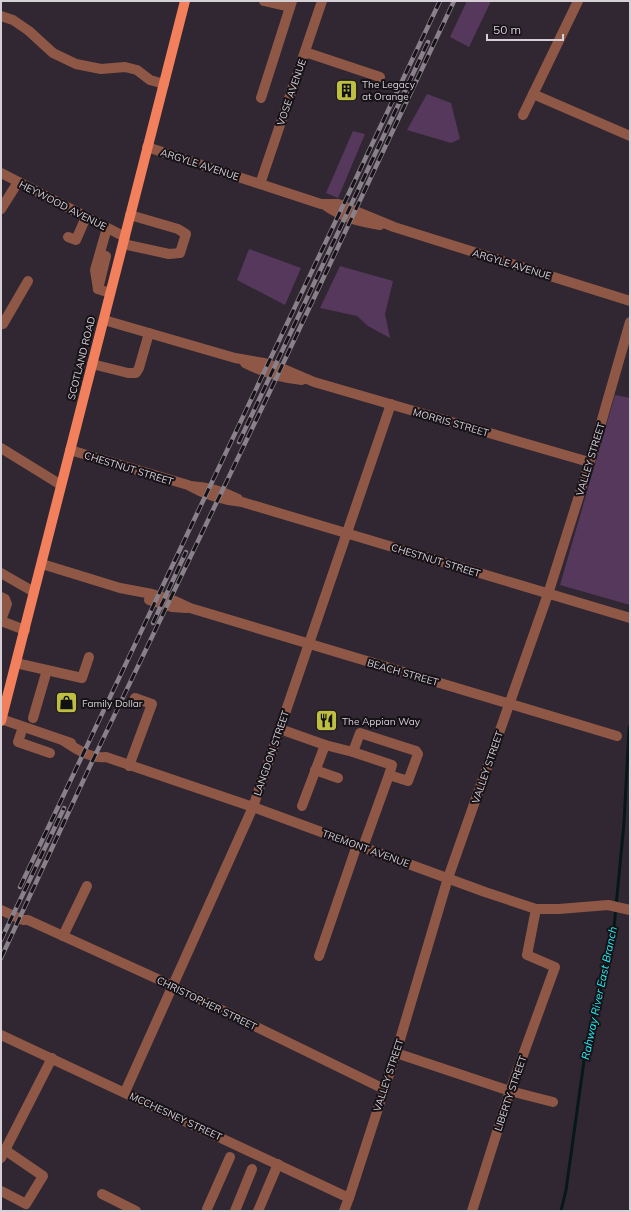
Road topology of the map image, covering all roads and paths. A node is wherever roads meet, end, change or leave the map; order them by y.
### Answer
1 (185, 1) edge
2 (264, 1) edge
3 (322, 1) edge
4 (578, 1) edge
5 (291, 4) edge
6 (1, 16) edge
7 (305, 52) junction
8 (380, 78) dead end
9 (164, 84) junction
10 (533, 94) junction
11 (261, 98) dead end
12 (523, 115) dead end
13 (630, 136) edge
14 (148, 147) junction
15 (1, 173) edge
16 (18, 182) junction
17 (260, 184) junction
18 (1, 209) edge
19 (130, 215) junction
20 (86, 217) junction
21 (108, 228) junction
22 (68, 237) dead end
23 (124, 240) junction
24 (103, 255) junction
25 (119, 259) junction
26 (28, 281) dead end
27 (110, 293) junction
28 (630, 301) edge
29 (104, 320) junction
30 (630, 322) edge
31 (2, 324) edge
32 (149, 333) junction
33 (92, 364) junction
34 (391, 404) junction
35 (1, 448) edge
36 (70, 450) junction
37 (589, 462) junction
38 (61, 485) junction
39 (347, 533) junction
40 (42, 564) junction
41 (1, 574) edge
42 (34, 592) junction
43 (548, 594) junction
44 (1, 597) edge
45 (630, 618) edge
46 (1, 620) edge
47 (25, 630) junction
48 (309, 645) junction
49 (89, 657) dead end
50 (16, 663) junction
51 (47, 670) junction
52 (135, 698) dead end
53 (509, 703) junction
54 (33, 718) dead end
55 (1, 719) edge
56 (23, 727) junction
57 (280, 729) junction
58 (617, 736) dead end
59 (325, 745) junction
60 (353, 752) junction
61 (50, 753) dead end
62 (129, 766) junction
63 (316, 770) junction
64 (389, 775) junction
65 (338, 778) dead end
66 (302, 806) dead end
67 (253, 807) junction
68 (360, 846) junction
69 (448, 878) junction
70 (87, 886) dead end
71 (1, 904) edge
72 (536, 909) junction
73 (1, 910) edge
74 (630, 910) edge
75 (28, 920) junction
76 (63, 936) junction
77 (319, 956) dead end
78 (172, 986) junction
79 (1, 1035) edge
80 (396, 1053) junction
81 (52, 1058) junction
82 (384, 1089) junction
83 (510, 1091) junction
84 (125, 1092) junction
85 (553, 1102) dead end
86 (3, 1154) edge
87 (230, 1157) dead end
88 (278, 1164) junction
89 (252, 1170) dead end
90 (1, 1191) edge
91 (102, 1194) dead end
92 (350, 1198) junction
93 (207, 1210) edge
94 (136, 1211) edge
95 (235, 1211) edge
96 (258, 1211) edge
97 (344, 1211) edge
98 (472, 1211) edge

1 - 9 main road, SCOTLAND ROAD
2 - 5 street
3 - 7 street, VOSE AVENUE
4 - 10 street
5 - 11 street
6 - 9 street
7 - 8 street
7 - 17 street, VOSE AVENUE
9 - 14 main road, SCOTLAND ROAD
10 - 12 street
10 - 13 street
14 - 17 street, ARGYLE AVENUE
14 - 19 main road, SCOTLAND ROAD
15 - 16 street, HEYWOOD AVENUE
16 - 18 street
16 - 20 street, HEYWOOD AVENUE
17 - 28 street, ARGYLE AVENUE
19 - 23 main road, SCOTLAND ROAD
19 - 23 street, HEYWOOD AVENUE
20 - 21 street, HEYWOOD AVENUE
20 - 22 street
21 - 23 street, HEYWOOD AVENUE
21 - 24 street
23 - 25 main road, SCOTLAND ROAD
24 - 25 street
24 - 27 street
25 - 27 main road, SCOTLAND ROAD
26 - 31 street
27 - 29 main road, SCOTLAND ROAD
29 - 32 street, MORRIS STREET
29 - 33 main road, SCOTLAND ROAD
30 - 37 street, VALLEY STREET
32 - 33 street
32 - 34 street, MORRIS STREET
33 - 36 main road, SCOTLAND ROAD
34 - 37 street, MORRIS STREET
34 - 39 street, LANGDON STREET
35 - 38 street
36 - 38 main road, SCOTLAND ROAD
36 - 39 street, CHESTNUT STREET
37 - 43 street, VALLEY STREET
38 - 40 main road, SCOTLAND ROAD
39 - 43 street, CHESTNUT STREET
39 - 48 street, LANGDON STREET
40 - 42 main road, SCOTLAND ROAD
40 - 48 street, BEACH STREET
41 - 42 street
42 - 47 main road, SCOTLAND ROAD
43 - 45 street, CHESTNUT STREET
43 - 53 street, VALLEY STREET
44 - 46 street
46 - 47 street
47 - 50 main road, SCOTLAND ROAD
48 - 53 street, BEACH STREET
48 - 57 street, LANGDON STREET
49 - 51 street
50 - 51 street
50 - 55 main road, SCOTLAND ROAD
51 - 54 street
52 - 62 street
53 - 58 street, BEACH STREET
53 - 69 street, VALLEY STREET
55 - 56 street, TREMONT AVENUE
56 - 61 street
56 - 62 street, TREMONT AVENUE
57 - 59 street
57 - 67 street, LANGDON STREET
59 - 60 street
59 - 63 street
60 - 64 street
60 - 64 street
62 - 67 street, TREMONT AVENUE
63 - 65 street
63 - 66 street
64 - 68 street
67 - 68 street, TREMONT AVENUE
67 - 78 street, LANGDON STREET
68 - 69 street, TREMONT AVENUE
68 - 77 street
69 - 72 street, TREMONT AVENUE
69 - 80 street, VALLEY STREET
70 - 76 street
71 - 75 street, CHRISTOPHER STREET
72 - 74 street, TREMONT AVENUE
72 - 83 street, LIBERTY STREET
73 - 75 street, CHRISTOPHER STREET
75 - 76 street, CHRISTOPHER STREET
76 - 78 street, CHRISTOPHER STREET
78 - 82 street, CHRISTOPHER STREET
78 - 84 street, LANGDON STREET
79 - 81 street, MCCHESNEY STREET
80 - 82 street, VALLEY STREET
80 - 83 street
81 - 84 street, MCCHESNEY STREET
81 - 86 street
82 - 92 street, VALLEY STREET
83 - 85 street
83 - 98 street, LIBERTY STREET
84 - 88 street, MCCHESNEY STREET
86 - 90 street
87 - 93 street
88 - 92 street, MCCHESNEY STREET
88 - 96 street
89 - 95 street
91 - 94 street
92 - 97 street, VALLEY STREET

